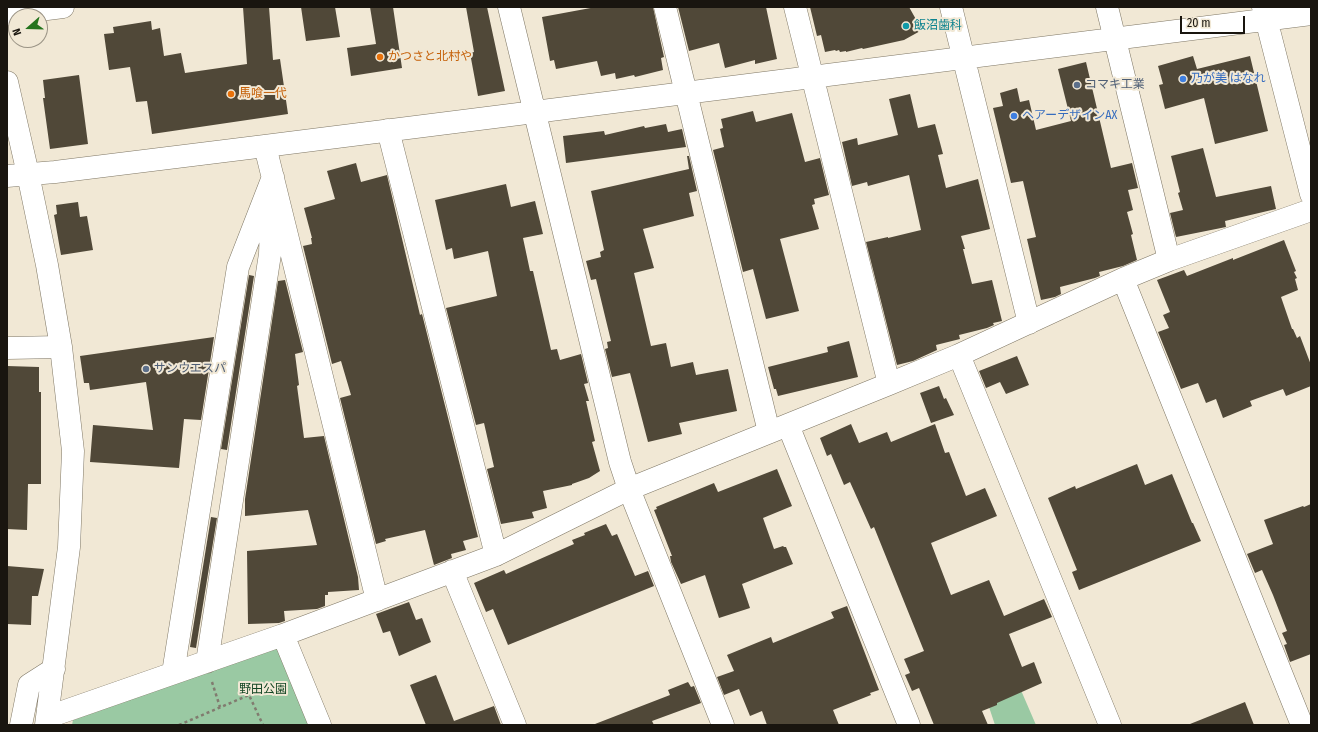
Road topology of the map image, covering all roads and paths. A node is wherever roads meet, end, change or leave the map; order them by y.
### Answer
1 (63, 7) edge
2 (509, 7) edge
3 (665, 7) edge
4 (795, 7) edge
5 (951, 7) edge
6 (1107, 7) edge
7 (7, 14) edge
8 (1265, 14) edge
9 (1311, 14) edge
10 (1115, 38) junction
11 (964, 58) junction
12 (812, 77) junction
13 (7, 82) edge
14 (686, 93) junction
15 (535, 112) junction
16 (388, 130) junction
17 (265, 146) junction
18 (28, 174) junction
19 (7, 176) edge
20 (273, 177) junction
21 (1311, 194) edge
22 (1311, 210) edge
23 (1169, 260) junction
24 (1123, 279) junction
25 (1029, 323) junction
26 (61, 347) junction
27 (7, 348) edge
28 (959, 355) junction
29 (890, 384) junction
30 (778, 428) junction
31 (629, 489) junction
32 (496, 555) junction
33 (452, 571) junction
34 (377, 600) junction
35 (283, 635) junction
36 (207, 662) junction
37 (54, 669) junction
38 (173, 673) junction
39 (47, 721) edge
40 (21, 725) edge
41 (179, 725) edge
42 (263, 725) edge
43 (320, 725) edge
44 (515, 725) edge
45 (723, 725) edge
46 (909, 725) edge
47 (1110, 725) edge
48 (1302, 725) edge

1 - 7 street
2 - 15 street
3 - 14 street
4 - 12 street
5 - 11 street
6 - 10 street
8 - 9 street
8 - 10 street
8 - 21 street
10 - 11 street
10 - 23 street
11 - 12 street
11 - 25 street
12 - 14 street
12 - 29 street
13 - 18 street
14 - 15 street
14 - 30 street
15 - 16 street
15 - 31 street
16 - 17 street
16 - 32 street
17 - 18 street
17 - 20 street
18 - 19 street
18 - 26 street
20 - 34 street
20 - 36 street
20 - 38 street
22 - 23 street
23 - 24 street
24 - 25 street
24 - 48 street
25 - 28 street
26 - 27 street
26 - 37 street
28 - 29 street
28 - 47 street
29 - 30 street
30 - 31 street
30 - 46 street
31 - 32 street
31 - 45 street
32 - 33 street
33 - 34 street
33 - 44 street
34 - 35 street
35 - 36 street
35 - 43 street
36 - 38 street
37 - 39 street
37 - 40 street
38 - 39 street
41 - 42 path

